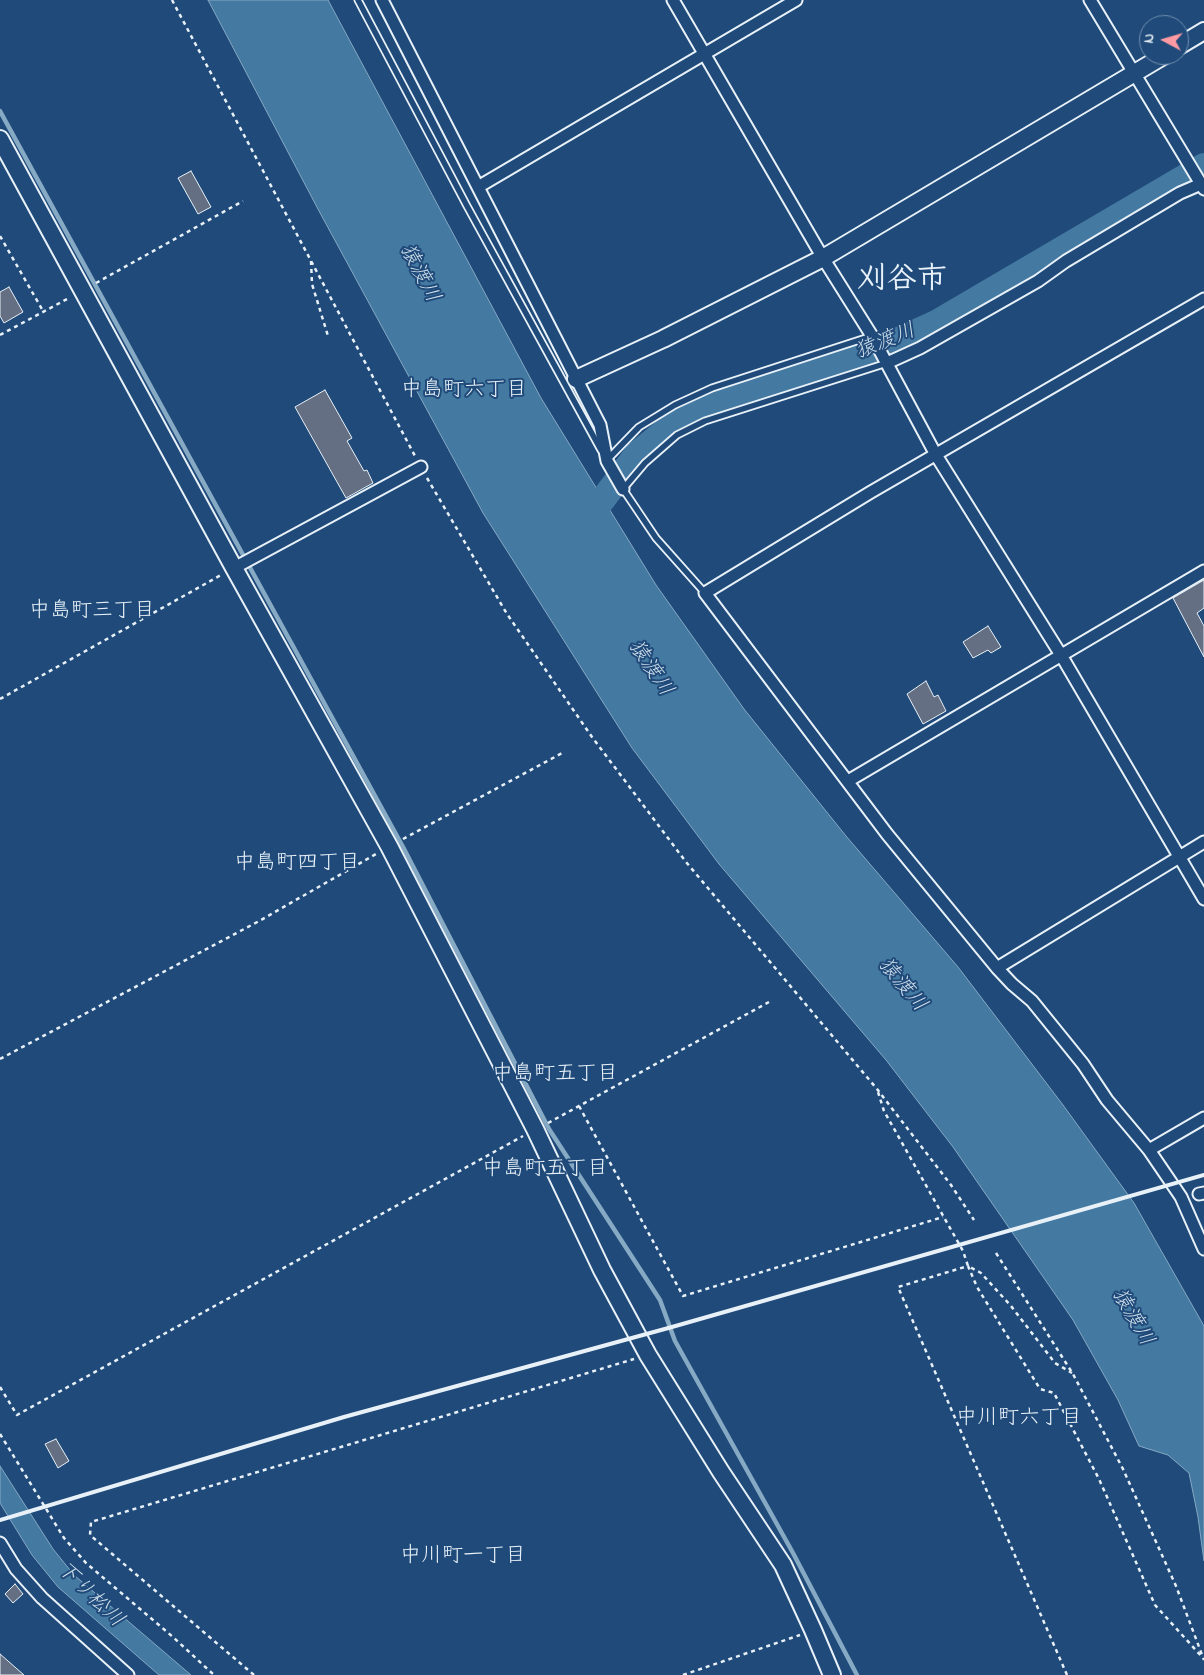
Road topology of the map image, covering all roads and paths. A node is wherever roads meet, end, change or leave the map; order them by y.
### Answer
1 (172, 0) edge
2 (358, 0) edge
3 (382, 0) edge
4 (672, 0) edge
5 (796, 0) edge
6 (1090, 0) edge
7 (1204, 31) edge
8 (1189, 40) edge
9 (705, 53) junction
10 (1148, 65) edge
11 (1134, 73) junction
12 (0, 139) edge
13 (478, 187) junction
14 (1202, 187) edge
15 (243, 201) dead end
16 (0, 236) edge
17 (823, 258) junction
18 (311, 259) junction
19 (104, 279) dead end
20 (84, 290) junction
21 (1204, 299) edge
22 (43, 311) junction
23 (0, 335) edge
24 (328, 336) dead end
25 (872, 337) junction
26 (887, 362) junction
27 (576, 379) junction
28 (936, 455) junction
29 (607, 461) junction
30 (421, 467) junction
31 (623, 489) junction
32 (236, 567) junction
33 (1204, 570) edge
34 (704, 593) junction
35 (1061, 655) junction
36 (0, 699) edge
37 (564, 752) dead end
38 (848, 781) junction
39 (408, 836) dead end
40 (1204, 842) edge
41 (389, 846) junction
42 (1179, 856) junction
43 (1204, 899) edge
44 (997, 968) junction
45 (769, 1002) dead end
46 (0, 1059) edge
47 (877, 1089) junction
48 (579, 1106) junction
49 (1204, 1118) edge
50 (555, 1119) dead end
51 (535, 1129) junction
52 (1149, 1150) junction
53 (943, 1217) junction
54 (974, 1220) dead end
55 (1204, 1248) edge
56 (996, 1254) dead end
57 (968, 1266) junction
58 (648, 1355) junction
59 (1073, 1374) junction
60 (0, 1387) edge
61 (0, 1434) edge
62 (0, 1543) edge
63 (813, 1630) junction
64 (1203, 1659) edge
65 (128, 1675) edge
66 (214, 1675) edge
67 (254, 1675) edge
68 (683, 1675) edge
69 (832, 1675) edge
70 (1067, 1675) edge

1 - 18 path
2 - 29 lane
3 - 13 street
4 - 9 street
5 - 9 street
6 - 11 street
7 - 8 street
9 - 13 street
9 - 17 street
10 - 11 street
11 - 14 street
11 - 17 street
12 - 20 street
13 - 27 street
14 - 26 street
15 - 19 path
16 - 22 path
17 - 25 street
17 - 27 street
18 - 24 path
18 - 30 path
20 - 22 path
20 - 32 street
21 - 28 street
22 - 23 path
25 - 26 street
25 - 29 lane
26 - 28 street
26 - 31 lane
27 - 29 street
28 - 34 street
28 - 35 street
29 - 31 street
30 - 32 street
30 - 47 path
31 - 34 lane
32 - 36 path
32 - 41 street
33 - 35 street
34 - 38 street
35 - 38 street
35 - 42 street
37 - 39 path
38 - 44 street
40 - 42 street
41 - 46 path
41 - 51 street
42 - 43 street
42 - 44 street
44 - 52 street
45 - 48 path
47 - 53 path
47 - 54 path
48 - 50 path
48 - 53 path
49 - 52 street
51 - 58 street
51 - 60 path
52 - 55 street
53 - 57 path
56 - 59 path
57 - 59 path
57 - 64 path
57 - 70 path
58 - 63 street
58 - 67 path
59 - 64 path
61 - 66 path
62 - 65 street
63 - 68 path
63 - 69 street

